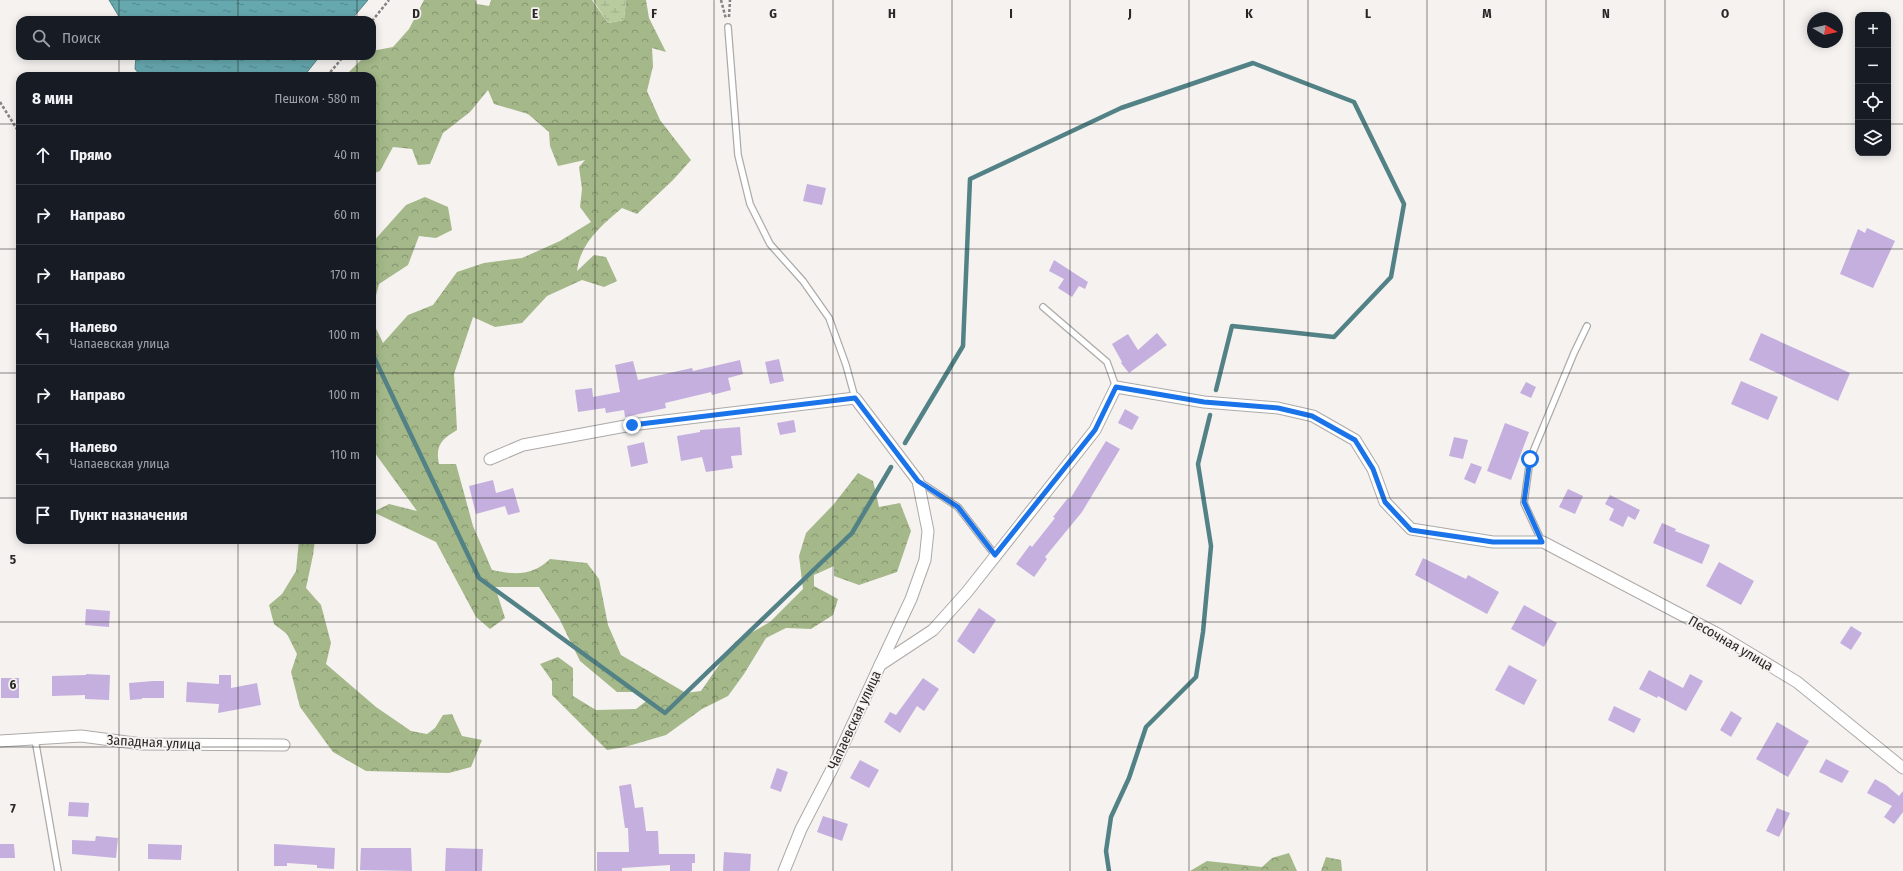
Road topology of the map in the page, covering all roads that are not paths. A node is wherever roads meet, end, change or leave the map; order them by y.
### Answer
1 (728, 27) road end
2 (1043, 308) dead end
3 (1588, 326) dead end
4 (1116, 387) junction
5 (855, 398) junction
6 (490, 460) dead end
7 (918, 481) junction
8 (1542, 542) junction
9 (995, 555) junction
10 (880, 665) junction
11 (35, 738) junction
12 (0, 741) edge
13 (284, 745) dead end
14 (1903, 768) edge
15 (58, 871) edge
16 (784, 871) edge

1 - 5 lane
2 - 4 lane
3 - 8 lane
4 - 8 street
4 - 9 street, Чапаевская улица
5 - 6 street
5 - 7 street
7 - 9 lane
7 - 10 street
8 - 14 street, Песочная улица
9 - 10 street, Чапаевская улица
10 - 16 street, Чапаевская улица
11 - 12 street, Западная улица
11 - 13 street, Западная улица
11 - 15 lane

